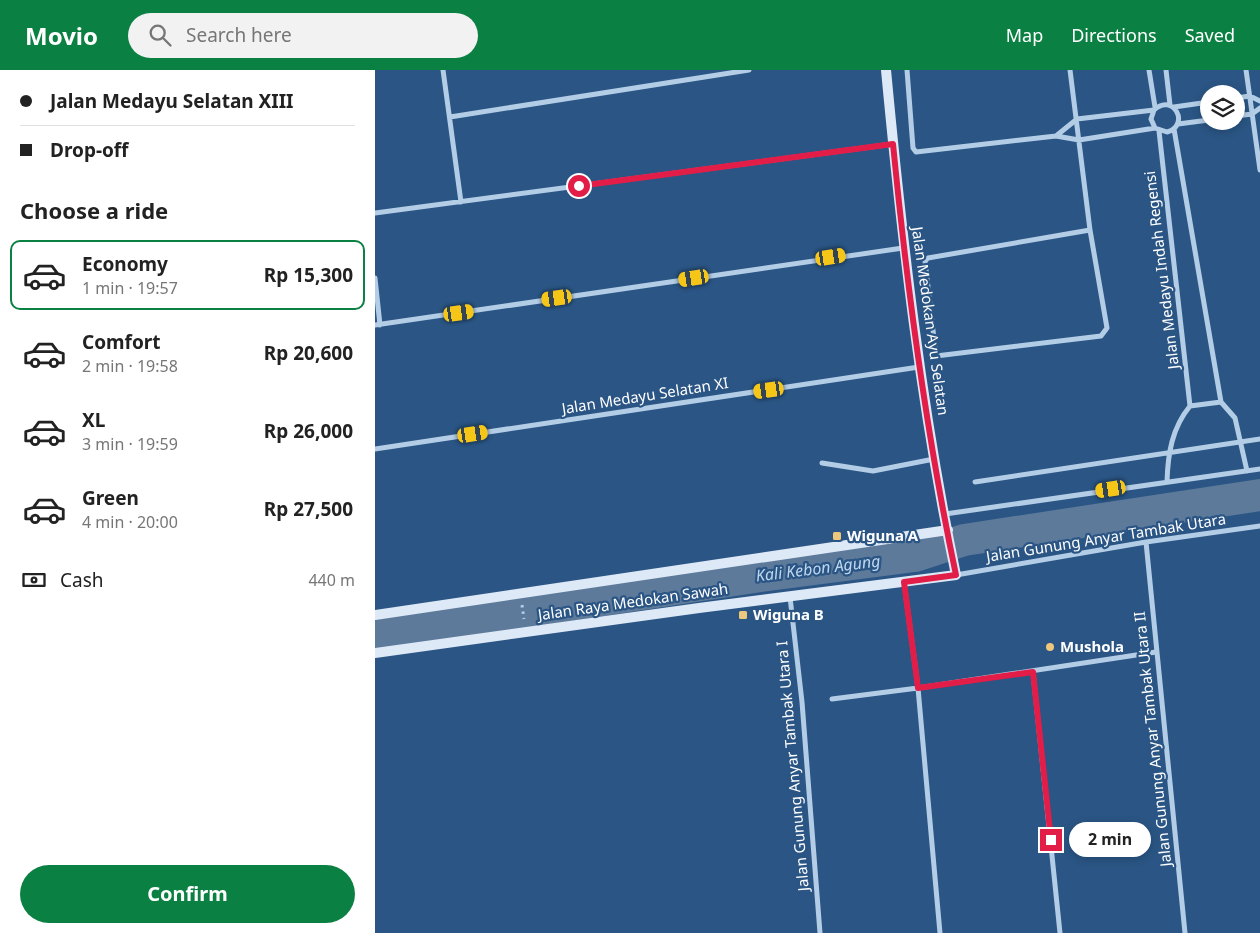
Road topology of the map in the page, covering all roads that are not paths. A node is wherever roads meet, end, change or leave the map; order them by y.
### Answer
1 (443, 70) edge
2 (749, 70) edge
3 (886, 70) edge
4 (907, 70) edge
5 (1070, 70) edge
6 (1149, 70) edge
7 (1166, 70) edge
8 (1246, 70) edge
9 (1250, 96) junction
10 (1245, 97) edge
11 (1260, 101) edge
12 (1200, 103) edge
13 (1172, 106) junction
14 (1154, 108) junction
15 (1260, 108) edge
16 (1252, 114) junction
17 (1245, 115) edge
18 (450, 118) junction
19 (1077, 119) junction
20 (1200, 122) edge
21 (1176, 127) junction
22 (1157, 130) junction
23 (1056, 136) junction
24 (1079, 140) junction
25 (893, 144) junction
26 (1260, 170) edge
27 (461, 202) junction
28 (375, 213) edge
29 (1090, 230) junction
30 (903, 248) junction
31 (375, 278) edge
32 (378, 325) edge
33 (919, 367) junction
34 (1221, 402) junction
35 (1190, 406) junction
36 (1260, 439) edge
37 (1241, 442) junction
38 (375, 449) edge
39 (1168, 452) junction
40 (935, 459) junction
41 (822, 462) dead end
42 (1260, 468) edge
43 (1247, 470) junction
44 (1167, 481) junction
45 (975, 482) dead end
46 (945, 514) junction
47 (1260, 526) edge
48 (948, 532) junction
49 (1146, 542) junction
50 (955, 571) junction
51 (904, 582) junction
52 (789, 597) junction
53 (375, 615) edge
54 (1157, 652) junction
55 (375, 653) edge
56 (1033, 672) junction
57 (918, 688) junction
58 (832, 699) dead end
59 (820, 933) edge
60 (940, 933) edge
61 (1060, 933) edge
62 (1185, 933) edge

1 - 18 street
2 - 18 street
3 - 25 street, Jalan Medokan Ayu Selatan
4 - 23 street
5 - 19 street
6 - 14 street
7 - 13 street
8 - 9 street
9 - 10 street
9 - 11 street
9 - 16 street
12 - 13 street
13 - 14 street
13 - 21 street
14 - 19 street
14 - 22 street
15 - 16 street
16 - 17 street
16 - 26 street
18 - 27 street
19 - 23 street
19 - 24 street
20 - 21 street
21 - 22 street
21 - 34 street, Jalan Medayu Indah Regensi
22 - 24 street
22 - 35 street, Jalan Medayu Indah Regensi
23 - 24 street
24 - 29 street
25 - 27 street
25 - 30 street, Jalan Medokan Ayu Selatan
27 - 28 street
29 - 29 street
30 - 32 street
30 - 33 street, Jalan Medokan Ayu Selatan
31 - 32 street
33 - 38 street, Jalan Medayu Selatan XI
33 - 40 street, Jalan Medokan Ayu Selatan
34 - 35 street
34 - 37 street, Jalan Medayu Indah Regensi
35 - 39 street
36 - 37 street
37 - 39 street
37 - 43 street, Jalan Medayu Indah Regensi
39 - 44 street
39 - 45 street
40 - 41 street
40 - 46 street, Jalan Medokan Ayu Selatan
42 - 43 street
43 - 44 street
44 - 46 street
46 - 48 street, Jalan Medokan Ayu Selatan
47 - 49 street, Jalan Gunung Anyar Tambak Utara
48 - 50 street, Jalan Medokan Ayu Selatan
48 - 53 street, Jalan Raya Medokan Sawah
49 - 50 street, Jalan Gunung Anyar Tambak Utara
49 - 54 street, Jalan Gunung Anyar Tambak Utara II
50 - 51 street, Jalan Raya Medokan Sawah
51 - 52 street, Jalan Raya Medokan Sawah
51 - 57 street
52 - 55 street, Jalan Raya Medokan Sawah
52 - 59 street, Jalan Gunung Anyar Tambak Utara I
54 - 56 street
54 - 62 street, Jalan Gunung Anyar Tambak Utara II
56 - 57 street
56 - 61 street
57 - 58 street
57 - 60 street

